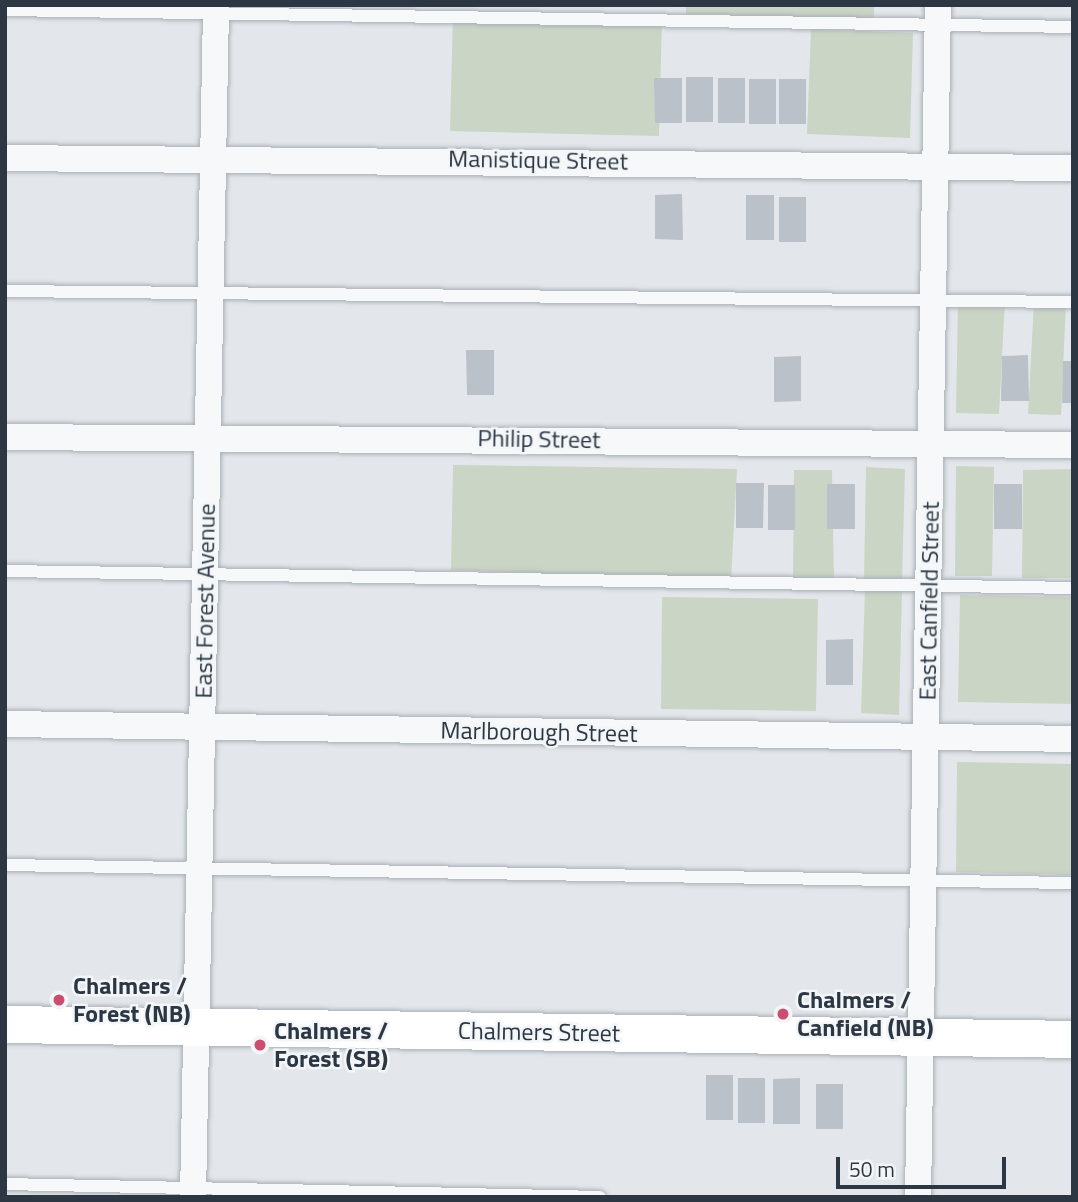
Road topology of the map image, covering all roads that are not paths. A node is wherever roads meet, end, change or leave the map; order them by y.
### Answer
1 (216, 9) edge
2 (5, 10) edge
3 (938, 15) edge
4 (1073, 27) edge
5 (5, 158) edge
6 (213, 162) junction
7 (936, 166) junction
8 (1073, 168) edge
9 (5, 291) edge
10 (211, 293) junction
11 (934, 300) junction
12 (1073, 302) edge
13 (5, 437) edge
14 (208, 438) junction
15 (932, 443) junction
16 (1073, 445) edge
17 (5, 570) edge
18 (206, 573) junction
19 (930, 584) junction
20 (1073, 588) edge
21 (5, 724) edge
22 (202, 728) junction
23 (927, 736) junction
24 (1073, 739) edge
25 (5, 865) edge
26 (200, 870) junction
27 (924, 880) junction
28 (1073, 883) edge
29 (5, 1024) edge
30 (196, 1028) junction
31 (921, 1036) junction
32 (1073, 1039) edge
33 (5, 1184) edge
34 (193, 1192) edge
35 (600, 1197) edge
36 (918, 1197) edge

1 - 2 lane
1 - 3 lane
1 - 6 street, East Forest Avenue
3 - 4 lane
3 - 7 street, East Canfield Street
5 - 6 street, Manistique Street
6 - 7 street, Manistique Street
6 - 10 street, East Forest Avenue
7 - 8 street, Manistique Street
7 - 11 street, East Canfield Street
9 - 10 lane
10 - 11 lane
10 - 14 street, East Forest Avenue
11 - 12 lane
11 - 15 street, East Canfield Street
13 - 14 street, Philip Street
14 - 15 street, Philip Street
14 - 18 street, East Forest Avenue
15 - 16 street, Philip Street
15 - 19 street, East Canfield Street
17 - 18 lane
18 - 19 lane
18 - 22 street, East Forest Avenue
19 - 20 lane
19 - 23 street, East Canfield Street
21 - 22 street, Marlborough Street
22 - 23 street, Marlborough Street
22 - 26 street, East Forest Avenue
23 - 24 street, Marlborough Street
23 - 27 street, East Canfield Street
25 - 26 lane
26 - 27 lane
26 - 30 street, East Forest Avenue
27 - 28 lane
27 - 31 street, East Canfield Street
29 - 30 street, Chalmers Street
30 - 31 street, Chalmers Street
30 - 34 street, East Forest Avenue
31 - 32 street, Chalmers Street
31 - 36 street, East Canfield Street
33 - 34 lane
34 - 35 lane

